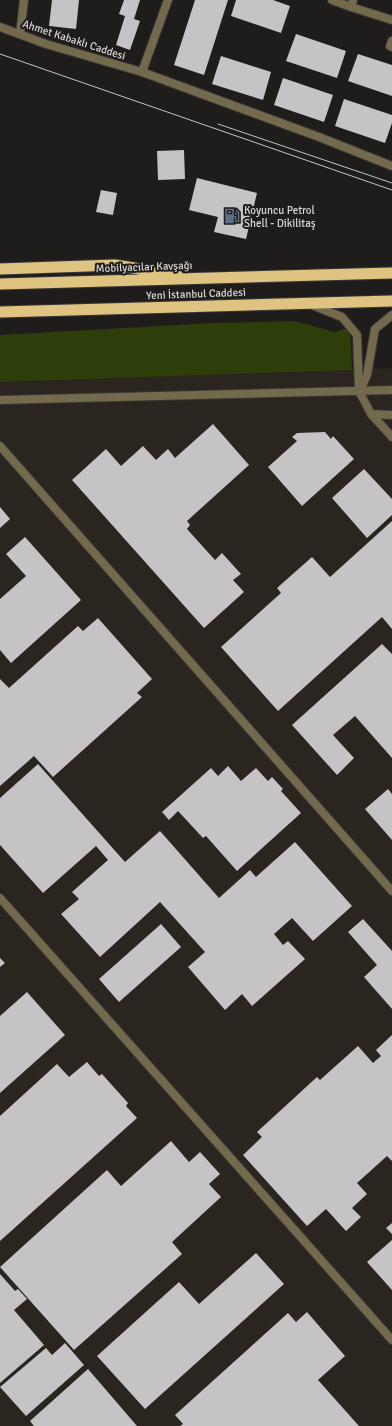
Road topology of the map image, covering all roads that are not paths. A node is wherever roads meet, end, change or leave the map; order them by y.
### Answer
1 (24, 0) edge
2 (168, 0) edge
3 (332, 0) edge
4 (352, 3) edge
5 (392, 20) edge
6 (0, 27) edge
7 (20, 34) junction
8 (392, 41) edge
9 (392, 47) edge
10 (142, 72) junction
11 (392, 165) edge
12 (0, 269) edge
13 (392, 273) edge
14 (204, 279) junction
15 (0, 284) edge
16 (392, 301) edge
17 (311, 304) junction
18 (0, 312) edge
19 (392, 314) edge
20 (392, 390) edge
21 (360, 392) junction
22 (0, 400) edge
23 (371, 414) junction
24 (392, 415) edge
25 (392, 437) edge
26 (0, 446) edge
27 (392, 891) edge
28 (0, 898) edge
29 (392, 1340) edge

1 - 7 street
2 - 10 street
3 - 4 street
4 - 5 street
6 - 7 street, Ahmet Kabaklı Caddesi
7 - 10 street, Ahmet Kabaklı Caddesi
8 - 9 street
10 - 11 street, Ahmet Kabaklı Caddesi
12 - 14 highway, Mobilyacılar Kavşağı
13 - 14 highway, Yeni İstanbul Caddesi
14 - 15 highway, Mobilyacılar Kavşağı
16 - 17 highway, Yeni İstanbul Caddesi
17 - 18 highway, Yeni İstanbul Caddesi
17 - 21 street
19 - 21 street
20 - 21 street
21 - 22 street
21 - 23 street
23 - 24 street
23 - 25 street
26 - 27 street
28 - 29 street

